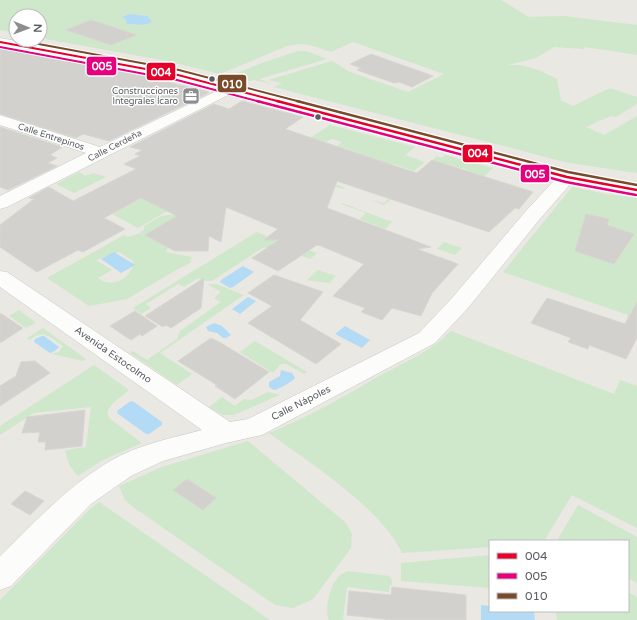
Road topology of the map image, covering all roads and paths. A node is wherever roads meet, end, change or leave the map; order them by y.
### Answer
1 (0, 42) edge
2 (229, 89) junction
3 (0, 120) edge
4 (102, 153) junction
5 (567, 177) junction
6 (637, 190) edge
7 (0, 203) edge
8 (0, 277) edge
9 (226, 433) junction
10 (0, 576) edge

1 - 2 street
2 - 4 street, Calle Cerdeña
2 - 5 street
3 - 4 street, Calle Entrepinos
4 - 7 street, Calle Cerdeña
5 - 6 street
5 - 9 street, Calle Nápoles
8 - 9 street, Avenida Estocolmo
9 - 10 street, Calle Nápoles

